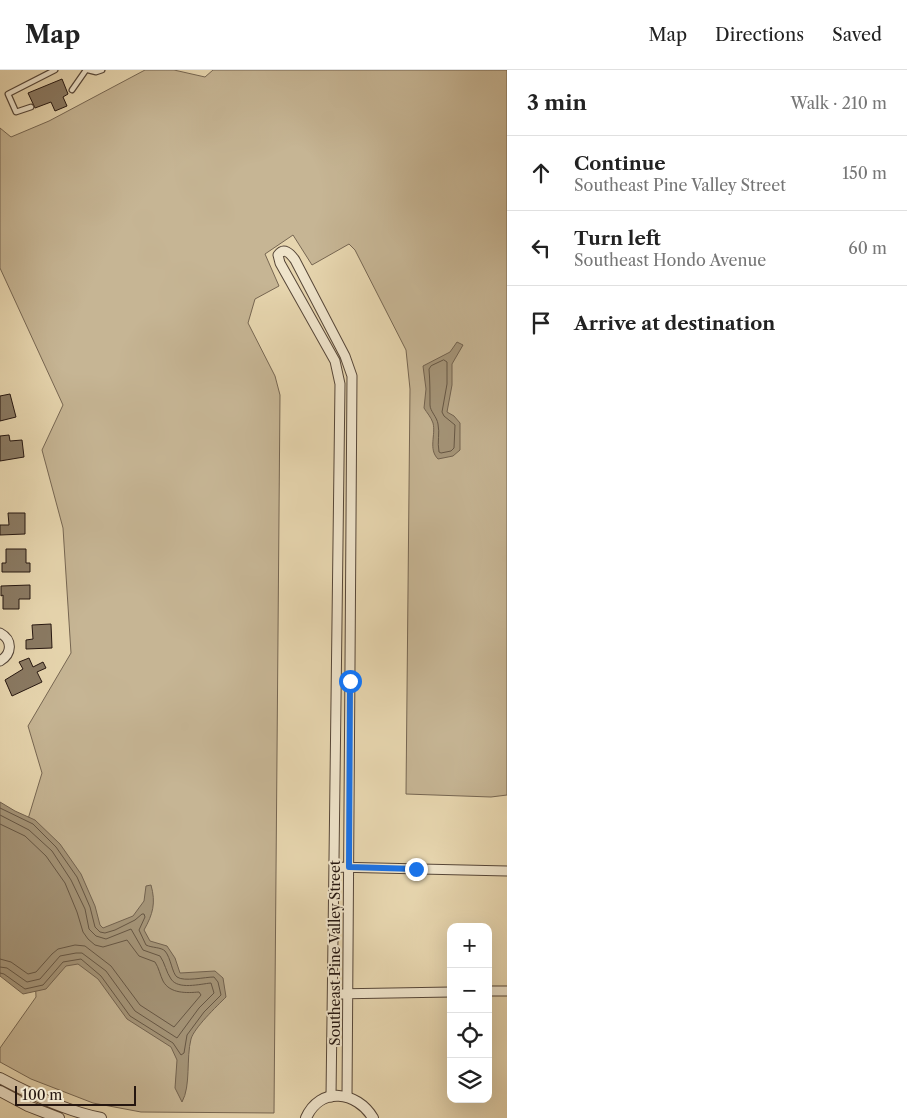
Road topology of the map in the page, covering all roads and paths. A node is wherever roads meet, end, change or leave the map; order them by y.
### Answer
1 (55, 70) edge
2 (87, 70) edge
3 (102, 70) edge
4 (72, 90) dead end
5 (31, 107) dead end
6 (352, 424) junction
7 (340, 427) junction
8 (338, 575) junction
9 (351, 575) junction
10 (0, 633) edge
11 (0, 660) edge
12 (336, 720) junction
13 (350, 720) junction
14 (335, 867) junction
15 (349, 867) junction
16 (507, 871) edge
17 (492, 991) edge
18 (507, 991) edge
19 (447, 992) edge
20 (333, 994) junction
21 (349, 994) junction
22 (0, 1078) edge
23 (0, 1091) edge
24 (331, 1097) junction
25 (348, 1097) junction
26 (59, 1118) edge
27 (101, 1118) edge
28 (306, 1118) edge
29 (374, 1118) edge

1 - 5 lane
2 - 3 lane
2 - 4 lane
6 - 7 street
6 - 7 street, Southeast Pine Valley Street
6 - 9 street, Southeast Pine Valley Street
7 - 8 street, Southeast Pine Valley Street
8 - 9 street
8 - 12 street, Southeast Pine Valley Street
9 - 13 street, Southeast Pine Valley Street
10 - 11 street
12 - 13 street
12 - 14 street, Southeast Pine Valley Street
13 - 15 street, Southeast Pine Valley Street
14 - 15 street
14 - 20 street, Southeast Pine Valley Street
15 - 16 street
15 - 21 street, Southeast Pine Valley Street
17 - 18 street
19 - 21 street
20 - 21 street
20 - 24 street, Southeast Pine Valley Street
21 - 25 street, Southeast Pine Valley Street
22 - 27 street
23 - 26 street
24 - 25 street
24 - 28 street
25 - 29 street

